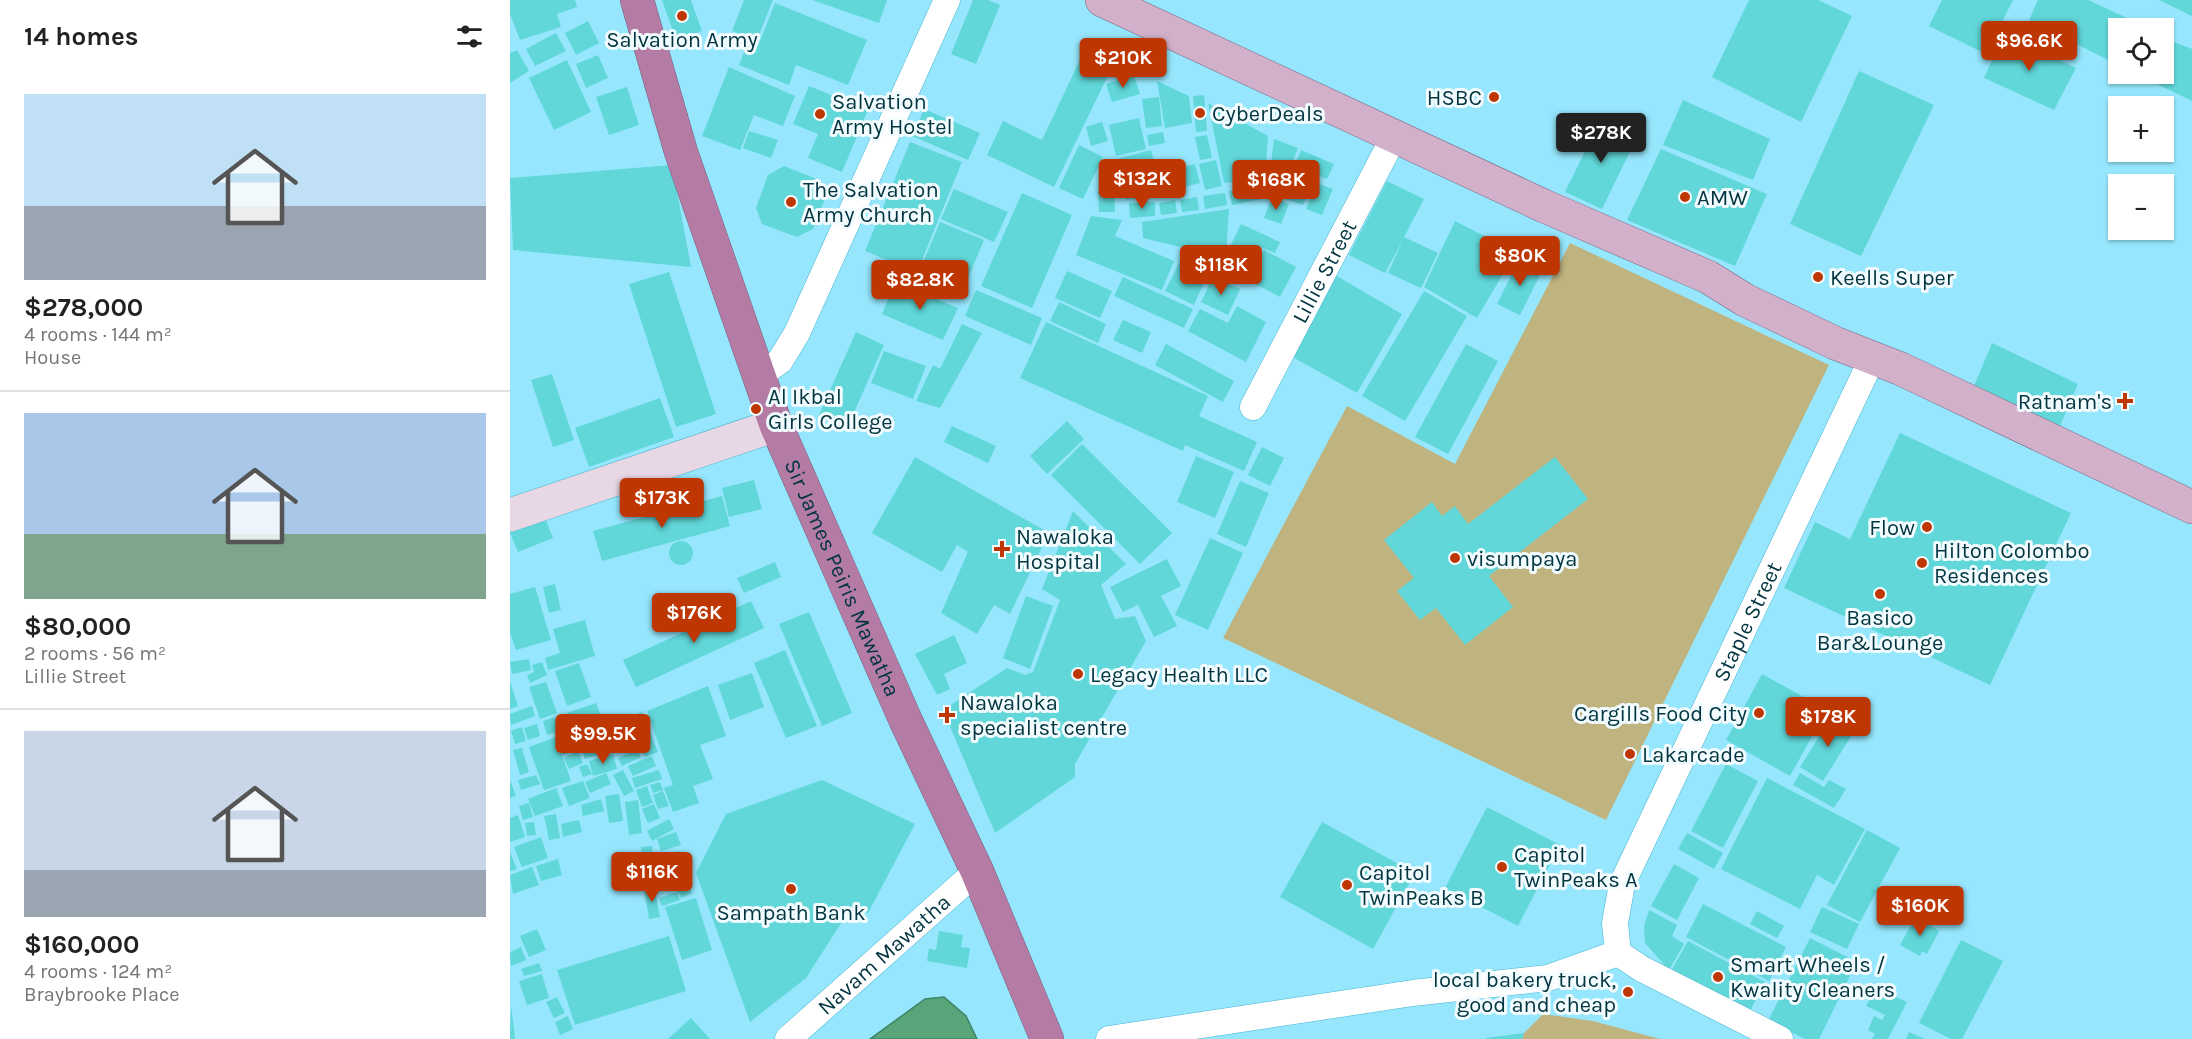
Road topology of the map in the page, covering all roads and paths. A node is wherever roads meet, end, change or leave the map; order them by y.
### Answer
1 (637, 0) edge
2 (947, 0) edge
3 (1102, 0) edge
4 (1395, 135) junction
5 (1872, 359) junction
6 (759, 376) junction
7 (1253, 407) dead end
8 (776, 425) junction
9 (2192, 507) edge
10 (510, 514) edge
11 (977, 871) junction
12 (1618, 953) junction
13 (789, 1039) edge
14 (1047, 1039) edge
15 (1109, 1039) edge
16 (1780, 1039) edge

1 - 6 highway, Sir James Peiris Mawatha
2 - 6 street
3 - 4 main road
4 - 5 main road
4 - 7 street, Lillie Street
5 - 9 main road
5 - 12 street, Staple Street
6 - 8 highway, Sir James Peiris Mawatha
8 - 10 street
8 - 11 highway, Sir James Peiris Mawatha
11 - 13 street, Navam Mawatha
11 - 14 highway, Sir James Peiris Mawatha
12 - 15 street
12 - 16 street

